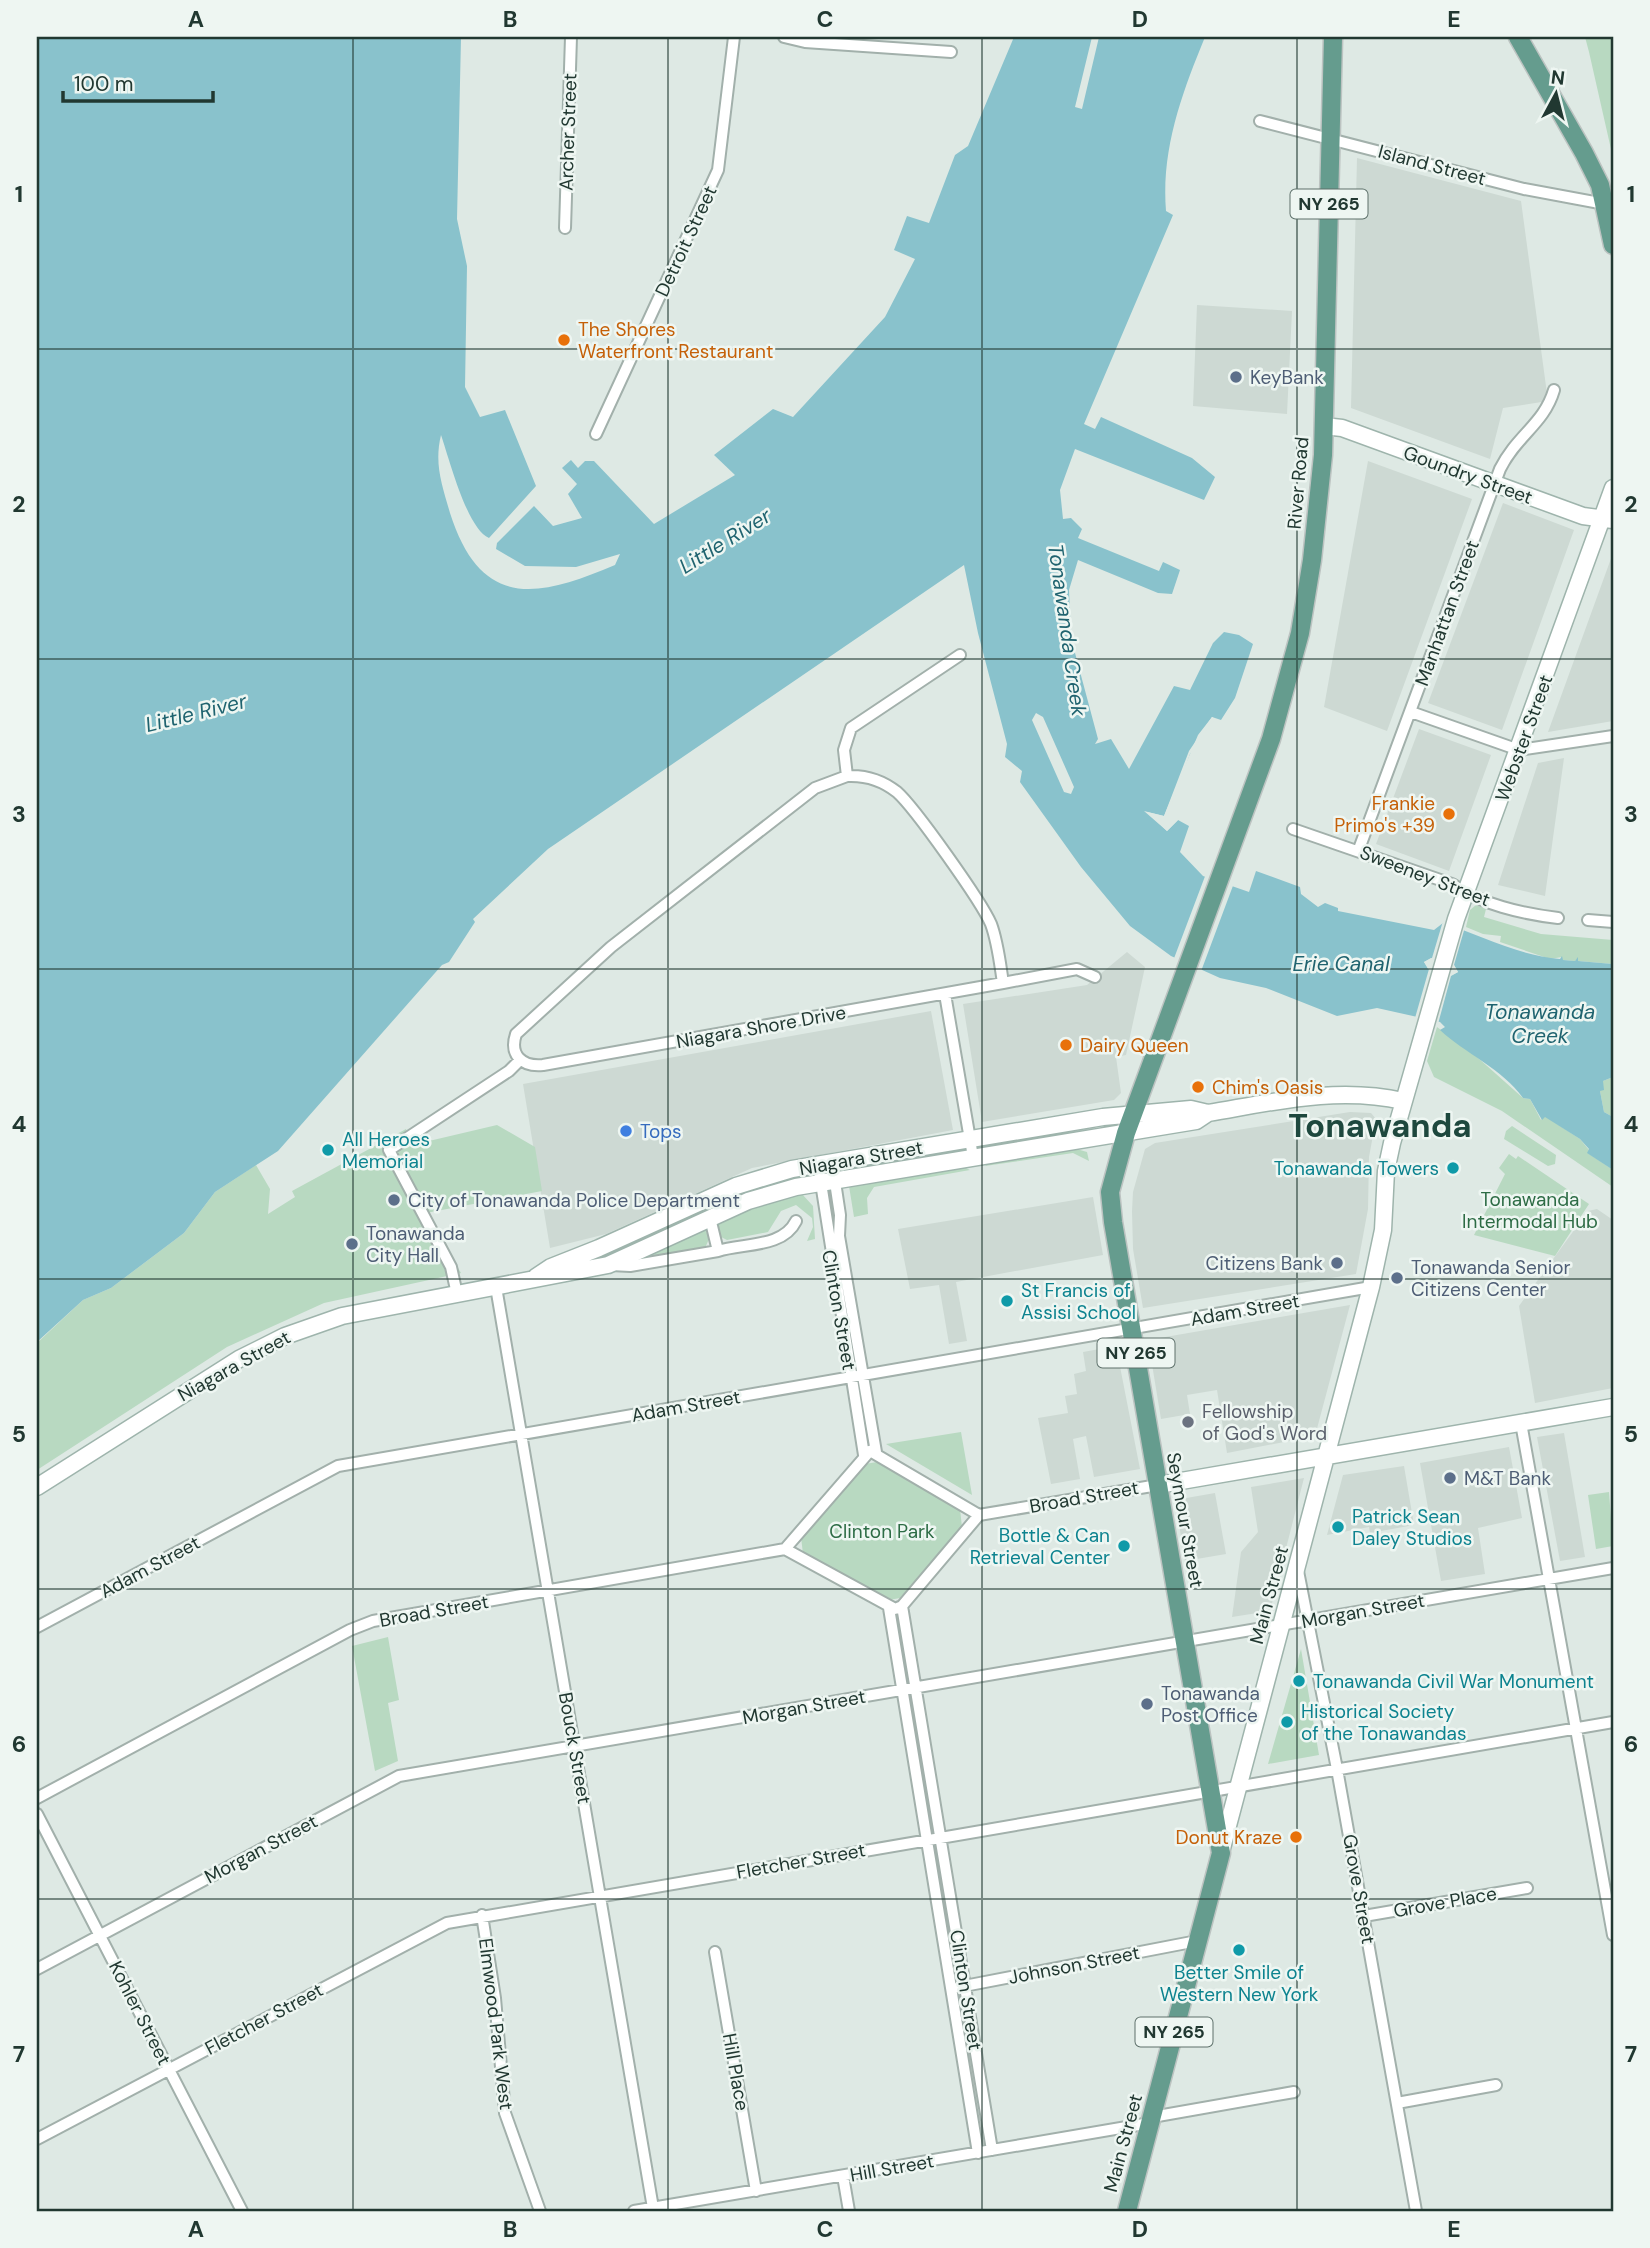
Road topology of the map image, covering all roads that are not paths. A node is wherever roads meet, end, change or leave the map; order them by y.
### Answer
1 (570, 37) edge
2 (734, 37) edge
3 (784, 37) edge
4 (1333, 37) edge
5 (1518, 37) edge
6 (951, 52) dead end
7 (1259, 121) dead end
8 (1330, 139) junction
9 (1605, 204) junction
10 (565, 228) dead end
11 (1613, 245) edge
12 (1554, 390) dead end
13 (1324, 426) junction
14 (596, 434) dead end
15 (1494, 485) junction
16 (1613, 488) edge
17 (1608, 521) edge
18 (960, 654) dead end
19 (1411, 712) junction
20 (1613, 736) edge
21 (1519, 750) junction
22 (846, 776) junction
23 (1293, 829) dead end
24 (1359, 849) junction
25 (1466, 894) junction
26 (1206, 916) joint
27 (1558, 918) dead end
28 (1588, 920) dead end
29 (1613, 922) edge
30 (1095, 977) dead end
31 (1003, 983) junction
32 (1436, 988) joint
33 (945, 994) junction
34 (520, 1060) junction
35 (1403, 1101) junction
36 (1208, 1112) junction
37 (1133, 1115) junction
38 (1126, 1133) junction
39 (970, 1140) junction
40 (973, 1157) junction
41 (825, 1163) junction
42 (828, 1182) junction
43 (710, 1218) junction
44 (796, 1221) dead end
45 (718, 1251) junction
46 (608, 1265) junction
47 (534, 1278) junction
48 (496, 1287) junction
49 (1371, 1287) junction
50 (457, 1294) junction
51 (1132, 1330) junction
52 (856, 1376) junction
53 (1613, 1407) edge
54 (1521, 1423) junction
55 (522, 1434) junction
56 (870, 1454) junction
57 (1327, 1455) junction
58 (1158, 1485) junction
59 (37, 1487) edge
60 (979, 1515) junction
61 (785, 1549) junction
62 (1298, 1568) junction
63 (1613, 1568) edge
64 (1549, 1580) junction
65 (548, 1590) junction
66 (902, 1606) junction
67 (889, 1608) junction
68 (1308, 1620) junction
69 (1283, 1625) junction
70 (37, 1627) edge
71 (1185, 1642) junction
72 (917, 1687) junction
73 (902, 1690) junction
74 (1613, 1722) edge
75 (1576, 1728) junction
76 (574, 1746) junction
77 (929, 1762) junction
78 (915, 1764) junction
79 (1337, 1769) junction
80 (1241, 1785) junction
81 (1210, 1790) junction
82 (37, 1798) edge
83 (37, 1814) edge
84 (941, 1837) junction
85 (927, 1839) junction
86 (1221, 1853) junction
87 (1527, 1888) dead end
88 (600, 1895) junction
89 (952, 1909) junction
90 (939, 1912) junction
91 (482, 1915) junction
92 (1363, 1916) junction
93 (99, 1935) junction
94 (1613, 1935) edge
95 (1197, 1941) junction
96 (715, 1952) dead end
97 (37, 1969) edge
98 (965, 1986) junction
99 (951, 1989) junction
100 (169, 2069) junction
101 (979, 2072) junction
102 (965, 2074) junction
103 (1496, 2085) dead end
104 (1294, 2092) dead end
105 (1397, 2103) junction
106 (1151, 2120) junction
107 (37, 2139) edge
108 (992, 2150) junction
109 (978, 2153) junction
110 (843, 2176) junction
111 (756, 2191) junction
112 (701, 2206) edge
113 (653, 2208) junction
114 (243, 2211) edge
115 (540, 2211) edge
116 (634, 2211) edge
117 (849, 2211) edge
118 (1127, 2211) edge
119 (1416, 2211) edge

1 - 10 street, Archer Street
2 - 14 street, Detroit Street
3 - 6 street
4 - 8 main road, River Road / NY 265
5 - 9 main road
7 - 8 street, Island Street
8 - 9 street, Island Street
8 - 13 main road, River Road / NY 265
9 - 11 main road
12 - 15 street, Manhattan Street
13 - 15 street, Goundry Street
13 - 26 main road, River Road / NY 265
15 - 17 street, Goundry Street
15 - 19 street, Manhattan Street
16 - 17 street, Webster Street
17 - 21 street, Webster Street
18 - 22 street
19 - 21 street
19 - 24 street, Manhattan Street
20 - 21 street
21 - 25 street, Webster Street
22 - 31 street
22 - 34 street
23 - 24 street, Sweeney Street
24 - 25 street, Sweeney Street
25 - 27 street, Sweeney Street
25 - 32 street, Webster Street
26 - 37 main road, Seymour Street / NY 265
28 - 29 street
30 - 31 street, Niagara Shore Drive
31 - 33 street, Niagara Shore Drive
32 - 35 street, Main Street
33 - 34 street, Niagara Shore Drive
33 - 39 street
34 - 50 street
35 - 36 street, Niagara Street
35 - 49 street, Main Street
36 - 37 street, Niagara Street
36 - 38 street, Niagara Street
37 - 38 main road, Seymour Street / NY 265
37 - 39 street, Niagara Street
38 - 40 street, Niagara Street
38 - 51 main road, Seymour Street / NY 265
39 - 40 street
39 - 41 street, Niagara Street
40 - 42 street, Niagara Street
41 - 42 street, Clinton Street
41 - 47 street, Niagara Street
42 - 43 street, Niagara Street
42 - 52 street, Clinton Street
43 - 45 street
43 - 46 street, Niagara Street
44 - 45 street, Niagara Street
45 - 46 street, Niagara Street
46 - 47 street, Niagara Street
47 - 48 street, Niagara Street
48 - 50 street, Niagara Street
48 - 55 street, Bouck Street
49 - 51 street, Adam Street
49 - 57 street, Main Street
50 - 59 street, Niagara Street
51 - 52 street, Adam Street
51 - 58 main road, Seymour Street / NY 265
52 - 55 street, Adam Street
52 - 56 street, Clinton Street
53 - 54 street, Broad Street
54 - 57 street, Broad Street
54 - 64 street
55 - 65 street, Bouck Street
55 - 70 street, Adam Street
56 - 60 street
56 - 61 street
57 - 58 street, Broad Street
57 - 62 street, Main Street
58 - 60 street, Broad Street
58 - 71 main road, Seymour Street / NY 265
60 - 66 street
61 - 65 street, Broad Street
61 - 67 street
62 - 68 street, Grove Street
62 - 69 street, Main Street
63 - 64 street, Morgan Street
64 - 68 street, Morgan Street
64 - 75 street
65 - 76 street, Bouck Street
65 - 82 street, Broad Street
66 - 67 street
66 - 72 street, Clinton Street
67 - 73 street, Clinton Street
68 - 69 street, Morgan Street
68 - 79 street, Grove Street
69 - 71 street, Morgan Street
69 - 80 street, Main Street
71 - 72 street, Morgan Street
71 - 81 main road, Seymour Street / NY 265
72 - 73 street, Morgan Street
72 - 77 street, Clinton Street
73 - 76 street, Morgan Street
73 - 78 street, Clinton Street
74 - 75 street, Fletcher Street
75 - 79 street, Fletcher Street
75 - 94 street
76 - 88 street, Bouck Street
76 - 93 street, Morgan Street
77 - 78 street
77 - 84 street, Clinton Street
78 - 85 street, Clinton Street
79 - 80 street, Fletcher Street
79 - 92 street, Grove Street
80 - 81 street, Fletcher Street
80 - 86 street, Main Street
81 - 84 street, Fletcher Street
81 - 86 main road, Seymour Street / NY 265
83 - 93 street, Kohler Street
84 - 85 street, Fletcher Street
84 - 89 street, Clinton Street
85 - 88 street, Fletcher Street
85 - 90 street, Clinton Street
86 - 95 main road, Main Street / NY 265
87 - 92 street, Grove Place
88 - 91 street, Fletcher Street
88 - 113 street, Bouck Street
89 - 90 street, Clinton Street
89 - 98 street, Clinton Street
90 - 99 street, Clinton Street
91 - 100 street, Fletcher Street
91 - 115 street, Elmwood Park West
92 - 105 street, Grove Street
93 - 97 street, Morgan Street
93 - 100 street, Kohler Street
95 - 98 street, Johnson Street
95 - 106 main road, Main Street / NY 265
96 - 111 street, Hill Place
98 - 99 street, Johnson Street
98 - 101 street, Clinton Street
99 - 102 street, Clinton Street
100 - 107 street, Fletcher Street
100 - 114 street, Kohler Street
101 - 102 street, Clinton Street
101 - 108 street, Clinton Street
102 - 109 street, Clinton Street
103 - 105 street
104 - 106 street, Hill Street
105 - 119 street, Grove Street
106 - 108 street, Hill Street
106 - 118 main road, Main Street / NY 265
108 - 109 street, Hill Street
109 - 110 street, Hill Street
110 - 111 street, Hill Street
110 - 117 street
111 - 112 street, Hill Street
112 - 113 street, Hill Street
113 - 116 street, Hill Street

